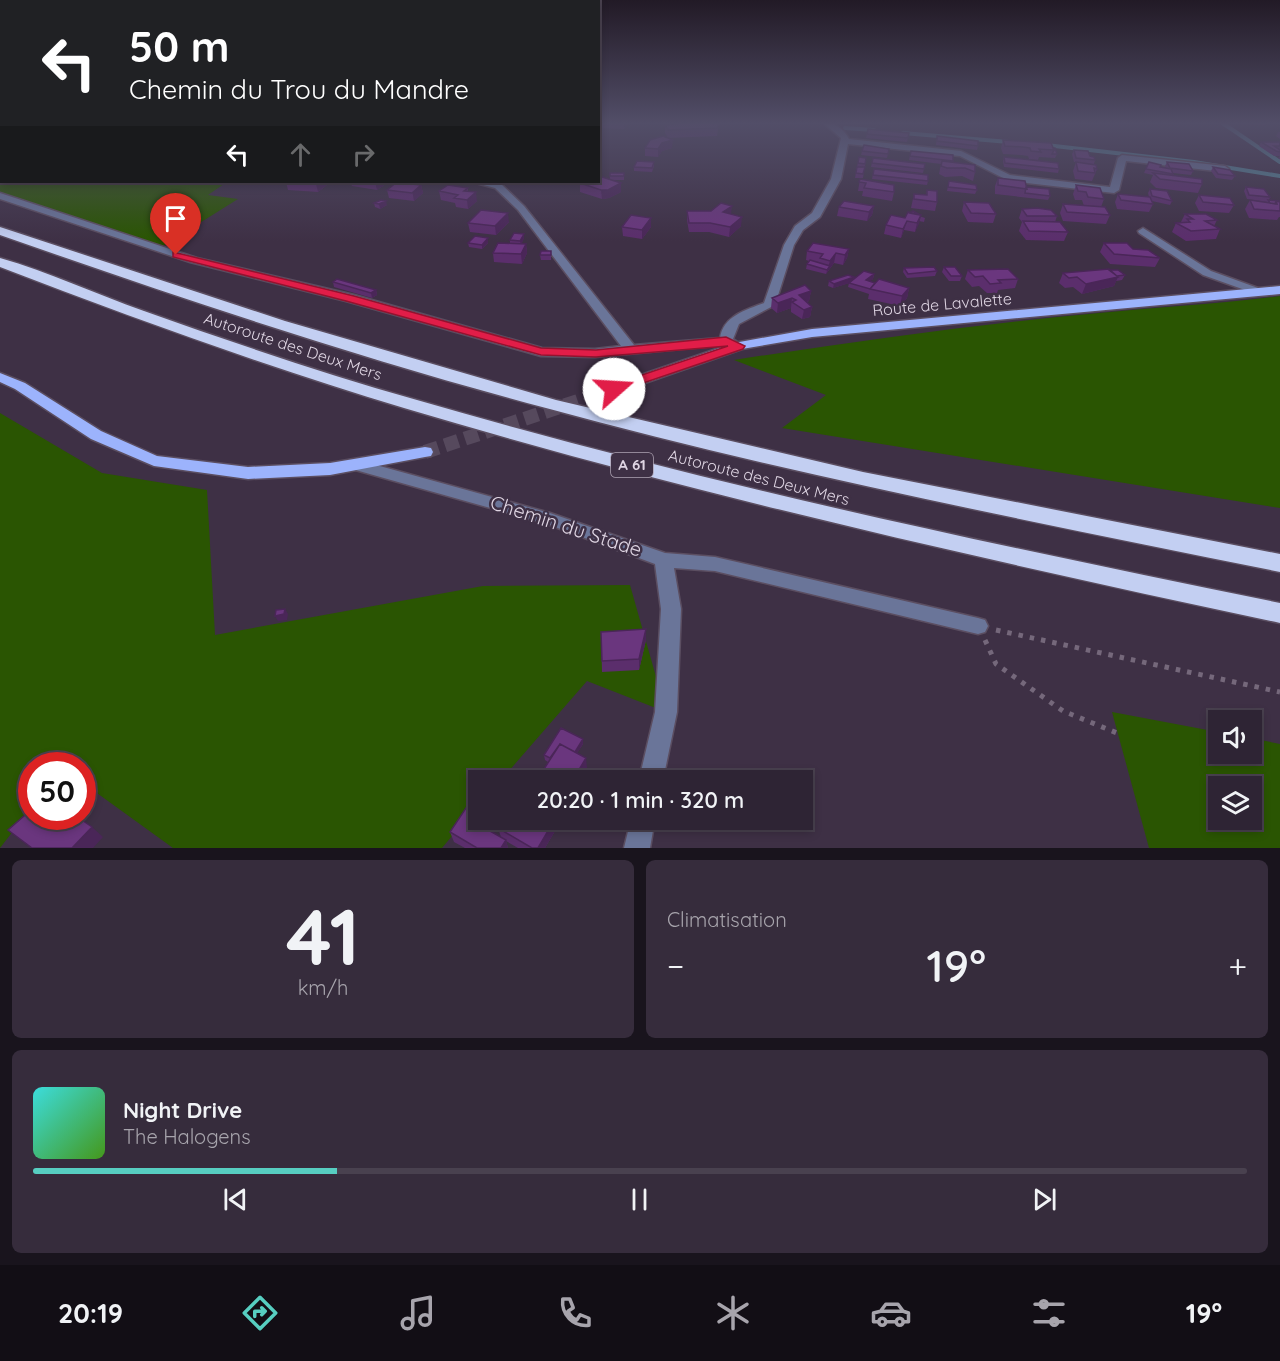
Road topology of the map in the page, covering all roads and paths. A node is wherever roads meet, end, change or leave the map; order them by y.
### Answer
1 (840, 162) edge
2 (978, 162) edge
3 (1121, 162) edge
4 (1159, 162) edge
5 (1225, 168) edge
6 (482, 183) edge
7 (0, 196) edge
8 (0, 231) edge
9 (1143, 231) dead end
10 (0, 262) edge
11 (1280, 290) edge
12 (1263, 292) junction
13 (733, 344) junction
14 (630, 349) junction
15 (0, 377) edge
16 (614, 389) tunnel mouth
17 (425, 452) tunnel mouth
18 (358, 465) junction
19 (663, 560) junction
20 (1280, 563) edge
21 (1280, 613) edge
22 (978, 626) junction
23 (1280, 692) edge
24 (1117, 733) dead end
25 (653, 770) edge
26 (641, 830) edge
27 (637, 848) edge

1 - 13 street
2 - 3 street
4 - 5 street
6 - 14 street
7 - 14 street
8 - 20 highway, Autoroute des Deux Mers / A 61
9 - 12 street
10 - 21 highway, Autoroute des Deux Mers / A 61
11 - 12 main road, Route de Lavalette
12 - 13 main road, Route de Lavalette
13 - 14 street
13 - 16 main road, Route de Lavalette
15 - 18 main road
17 - 18 main road
18 - 19 street, Chemin du Stade
19 - 22 street
19 - 25 street, Chemin du Stade
22 - 23 path
22 - 24 path
26 - 27 street

